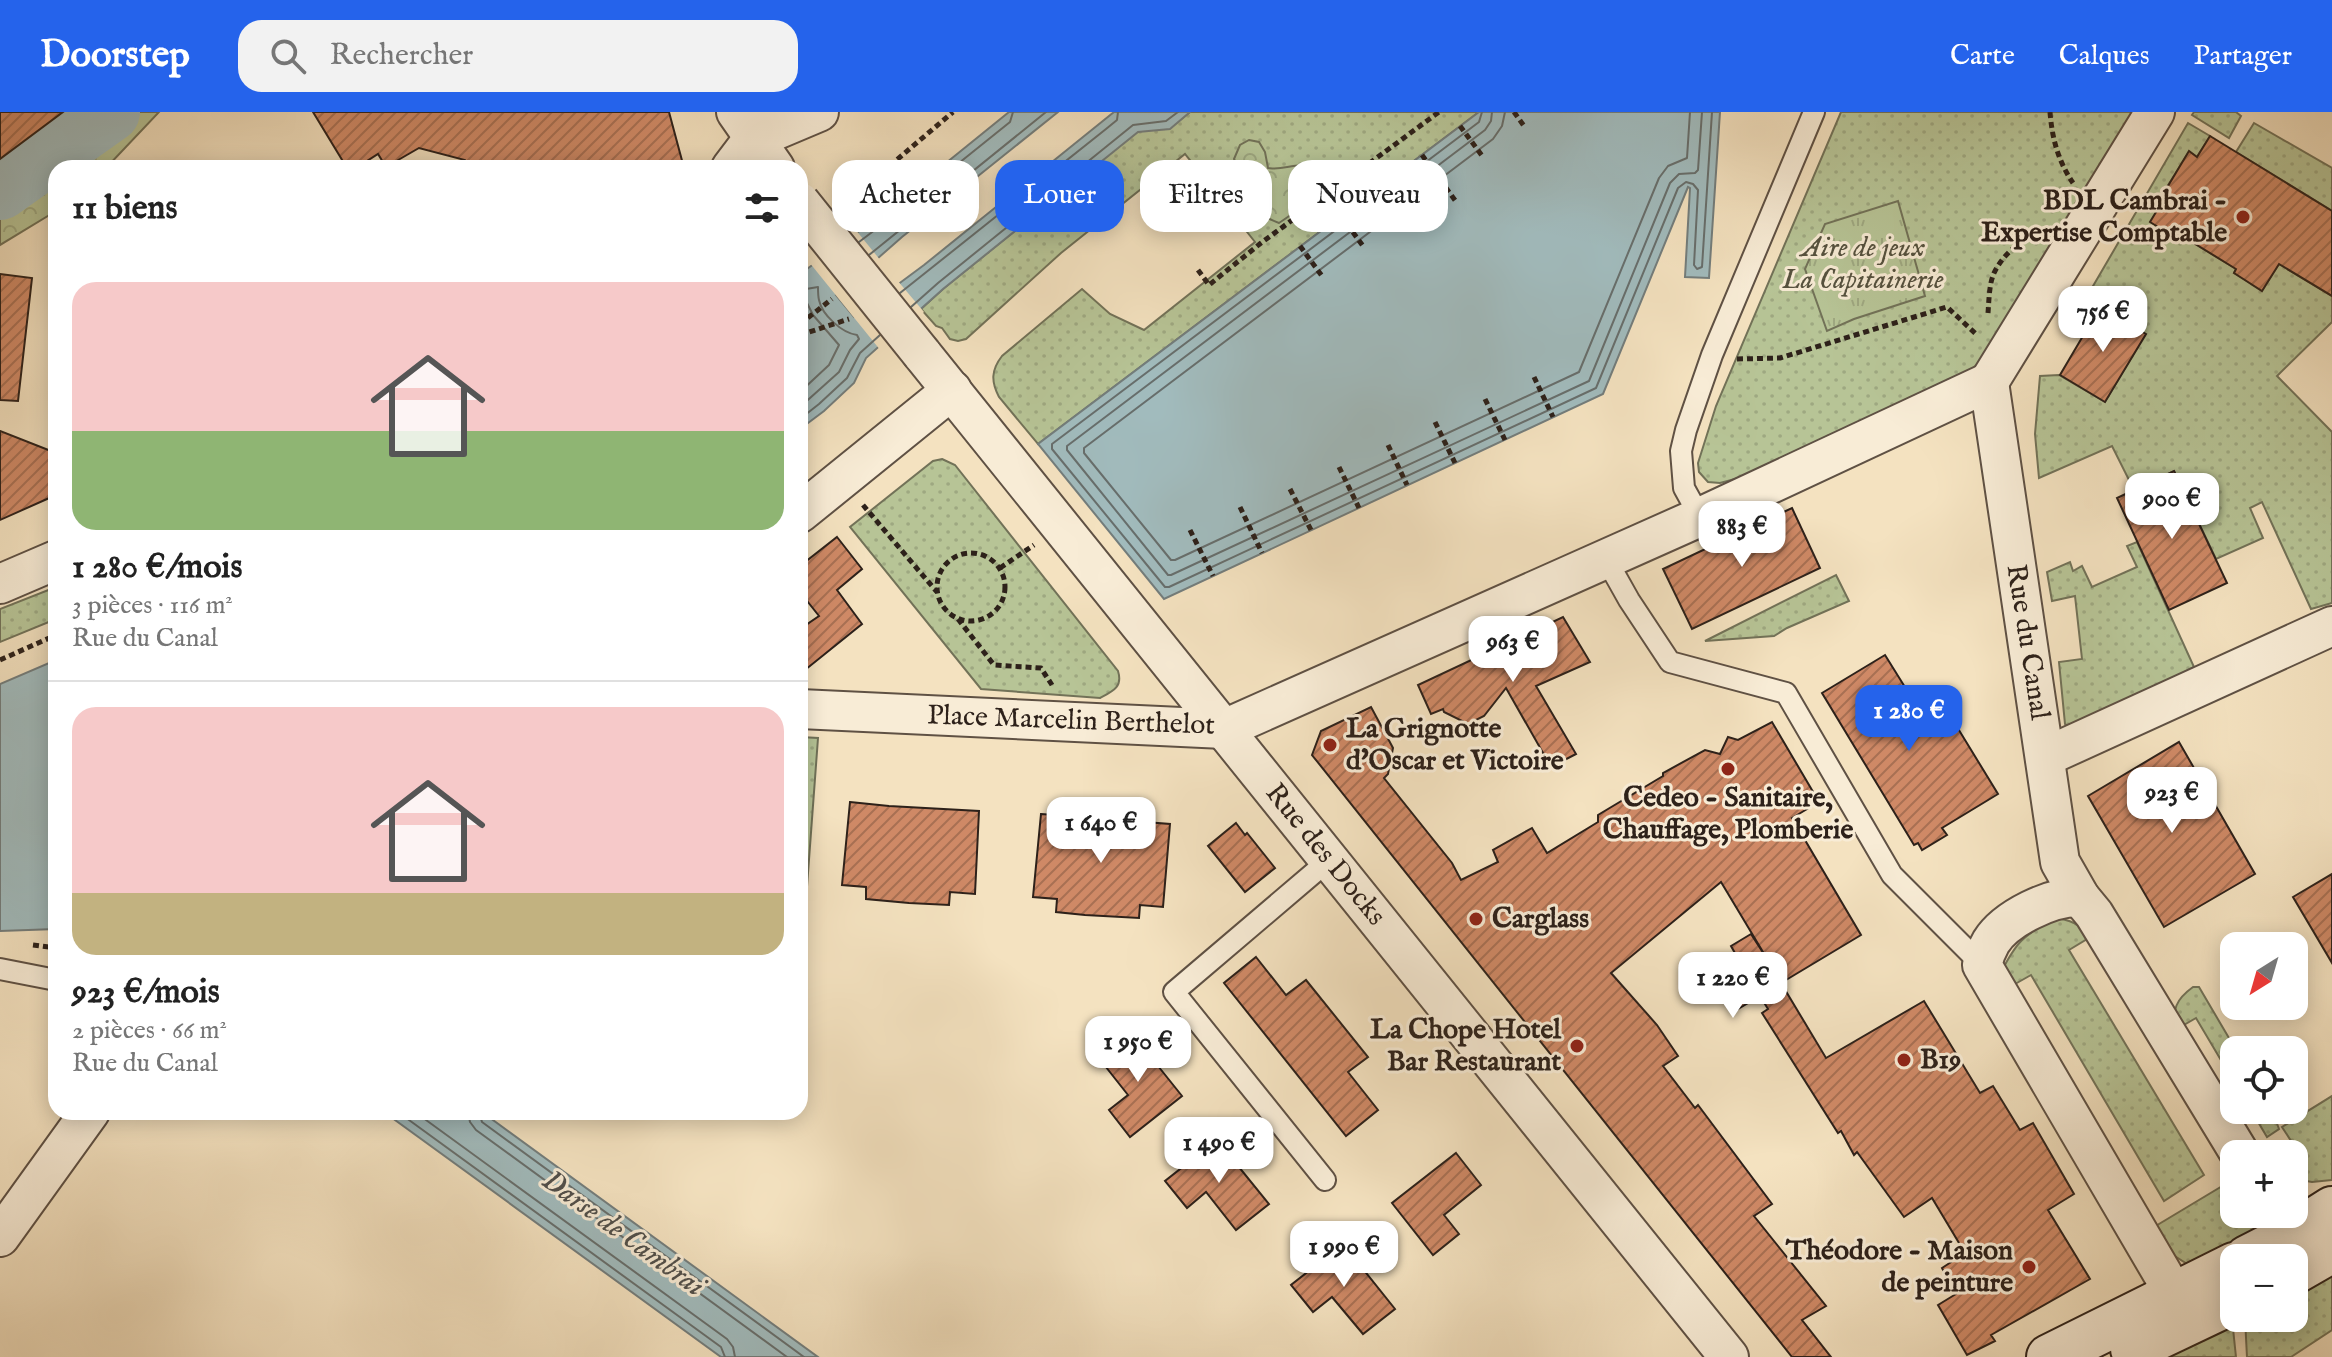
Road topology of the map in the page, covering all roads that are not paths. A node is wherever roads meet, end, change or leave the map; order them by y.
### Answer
1 (819, 112) edge
2 (1814, 112) edge
3 (2155, 112) edge
4 (760, 133) edge
5 (738, 160) edge
6 (808, 212) edge
7 (1997, 371) junction
8 (952, 390) junction
9 (808, 507) edge
10 (1700, 517) junction
11 (1606, 559) junction
12 (48, 563) edge
13 (0, 584) edge
14 (2332, 626) edge
15 (808, 709) edge
16 (1224, 729) junction
17 (2045, 757) junction
18 (1329, 860) junction
19 (2080, 897) junction
20 (1982, 965) junction
21 (0, 969) edge
22 (48, 978) edge
23 (84, 1120) edge
24 (2231, 1140) edge
25 (1325, 1180) dead end
26 (2332, 1209) edge
27 (0, 1237) edge
28 (2286, 1241) edge
29 (2332, 1250) edge
30 (2220, 1272) edge
31 (2175, 1295) junction
32 (2220, 1308) edge
33 (2133, 1353) edge
34 (1729, 1357) edge
35 (2049, 1357) edge

1 - 4 street
2 - 10 lane
3 - 7 street
4 - 5 street
6 - 8 street, Rue des Docks, bridge
7 - 10 street, Place Marcelin Berthelot
7 - 17 street, Rue du Canal
8 - 9 street
8 - 16 street, Rue des Docks
10 - 11 street, Place Marcelin Berthelot
11 - 16 street, Place Marcelin Berthelot
11 - 20 lane
12 - 13 street
14 - 17 street
15 - 16 street, Place Marcelin Berthelot
16 - 18 street, Rue des Docks
17 - 19 street, Rue du Canal
18 - 25 lane
18 - 34 street, Rue des Docks
19 - 20 street
19 - 24 street, Rue du Canal
20 - 31 street
21 - 22 lane
23 - 27 street
26 - 28 main road
28 - 29 main road
30 - 31 main road
31 - 35 main road
32 - 33 main road

